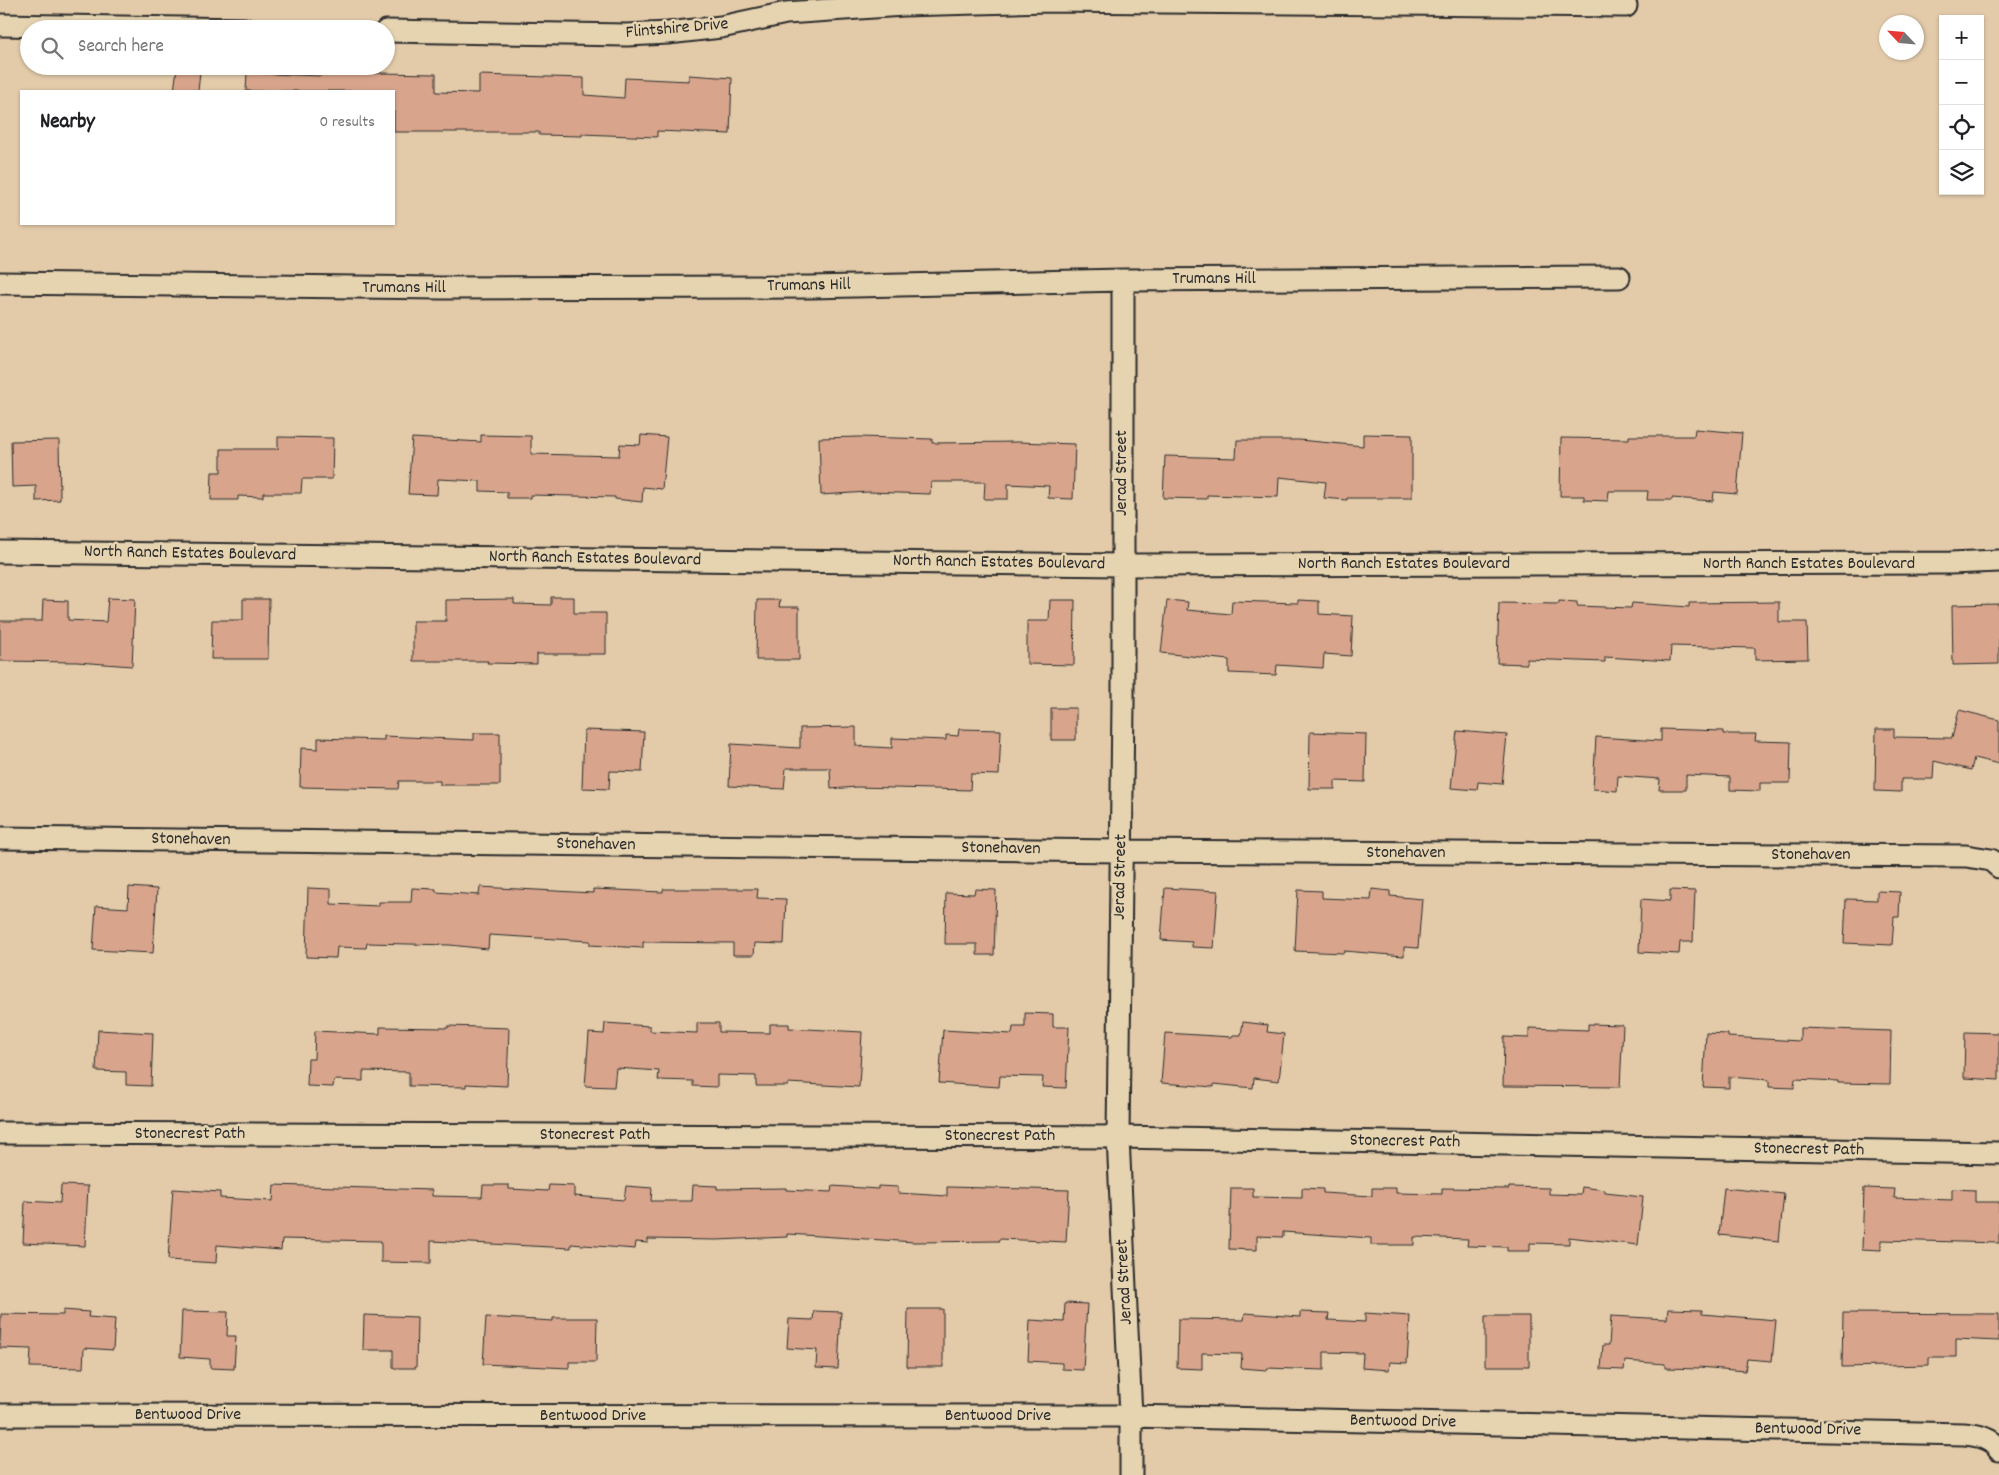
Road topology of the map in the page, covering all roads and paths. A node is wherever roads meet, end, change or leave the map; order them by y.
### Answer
1 (1048, 1) edge
2 (787, 6) edge
3 (1626, 6) dead end
4 (0, 25) edge
5 (20, 25) edge
6 (395, 31) edge
7 (1619, 277) dead end
8 (1123, 280) junction
9 (0, 283) edge
10 (0, 552) edge
11 (1999, 561) edge
12 (1123, 565) junction
13 (0, 838) edge
14 (1122, 851) junction
15 (1999, 867) edge
16 (0, 1133) edge
17 (1118, 1137) junction
18 (1999, 1153) edge
19 (0, 1415) edge
20 (1131, 1416) junction
21 (1997, 1446) edge
22 (1131, 1475) edge

1 - 2 street, Flintshire Drive
1 - 3 street, Flintshire Drive
2 - 6 street, Flintshire Drive
4 - 5 street
7 - 8 street, Trumans Hill
8 - 9 street, Trumans Hill
8 - 12 street, Jerad Street
10 - 12 street, North Ranch Estates Boulevard
11 - 12 street, North Ranch Estates Boulevard
12 - 14 street, Jerad Street
13 - 14 street, Stonehaven
14 - 15 street, Stonehaven
14 - 17 street, Jerad Street
16 - 17 street, Stonecrest Path
17 - 18 street, Stonecrest Path
17 - 20 street, Jerad Street
19 - 20 street, Bentwood Drive
20 - 21 street, Bentwood Drive
20 - 22 street, Jerad Street

